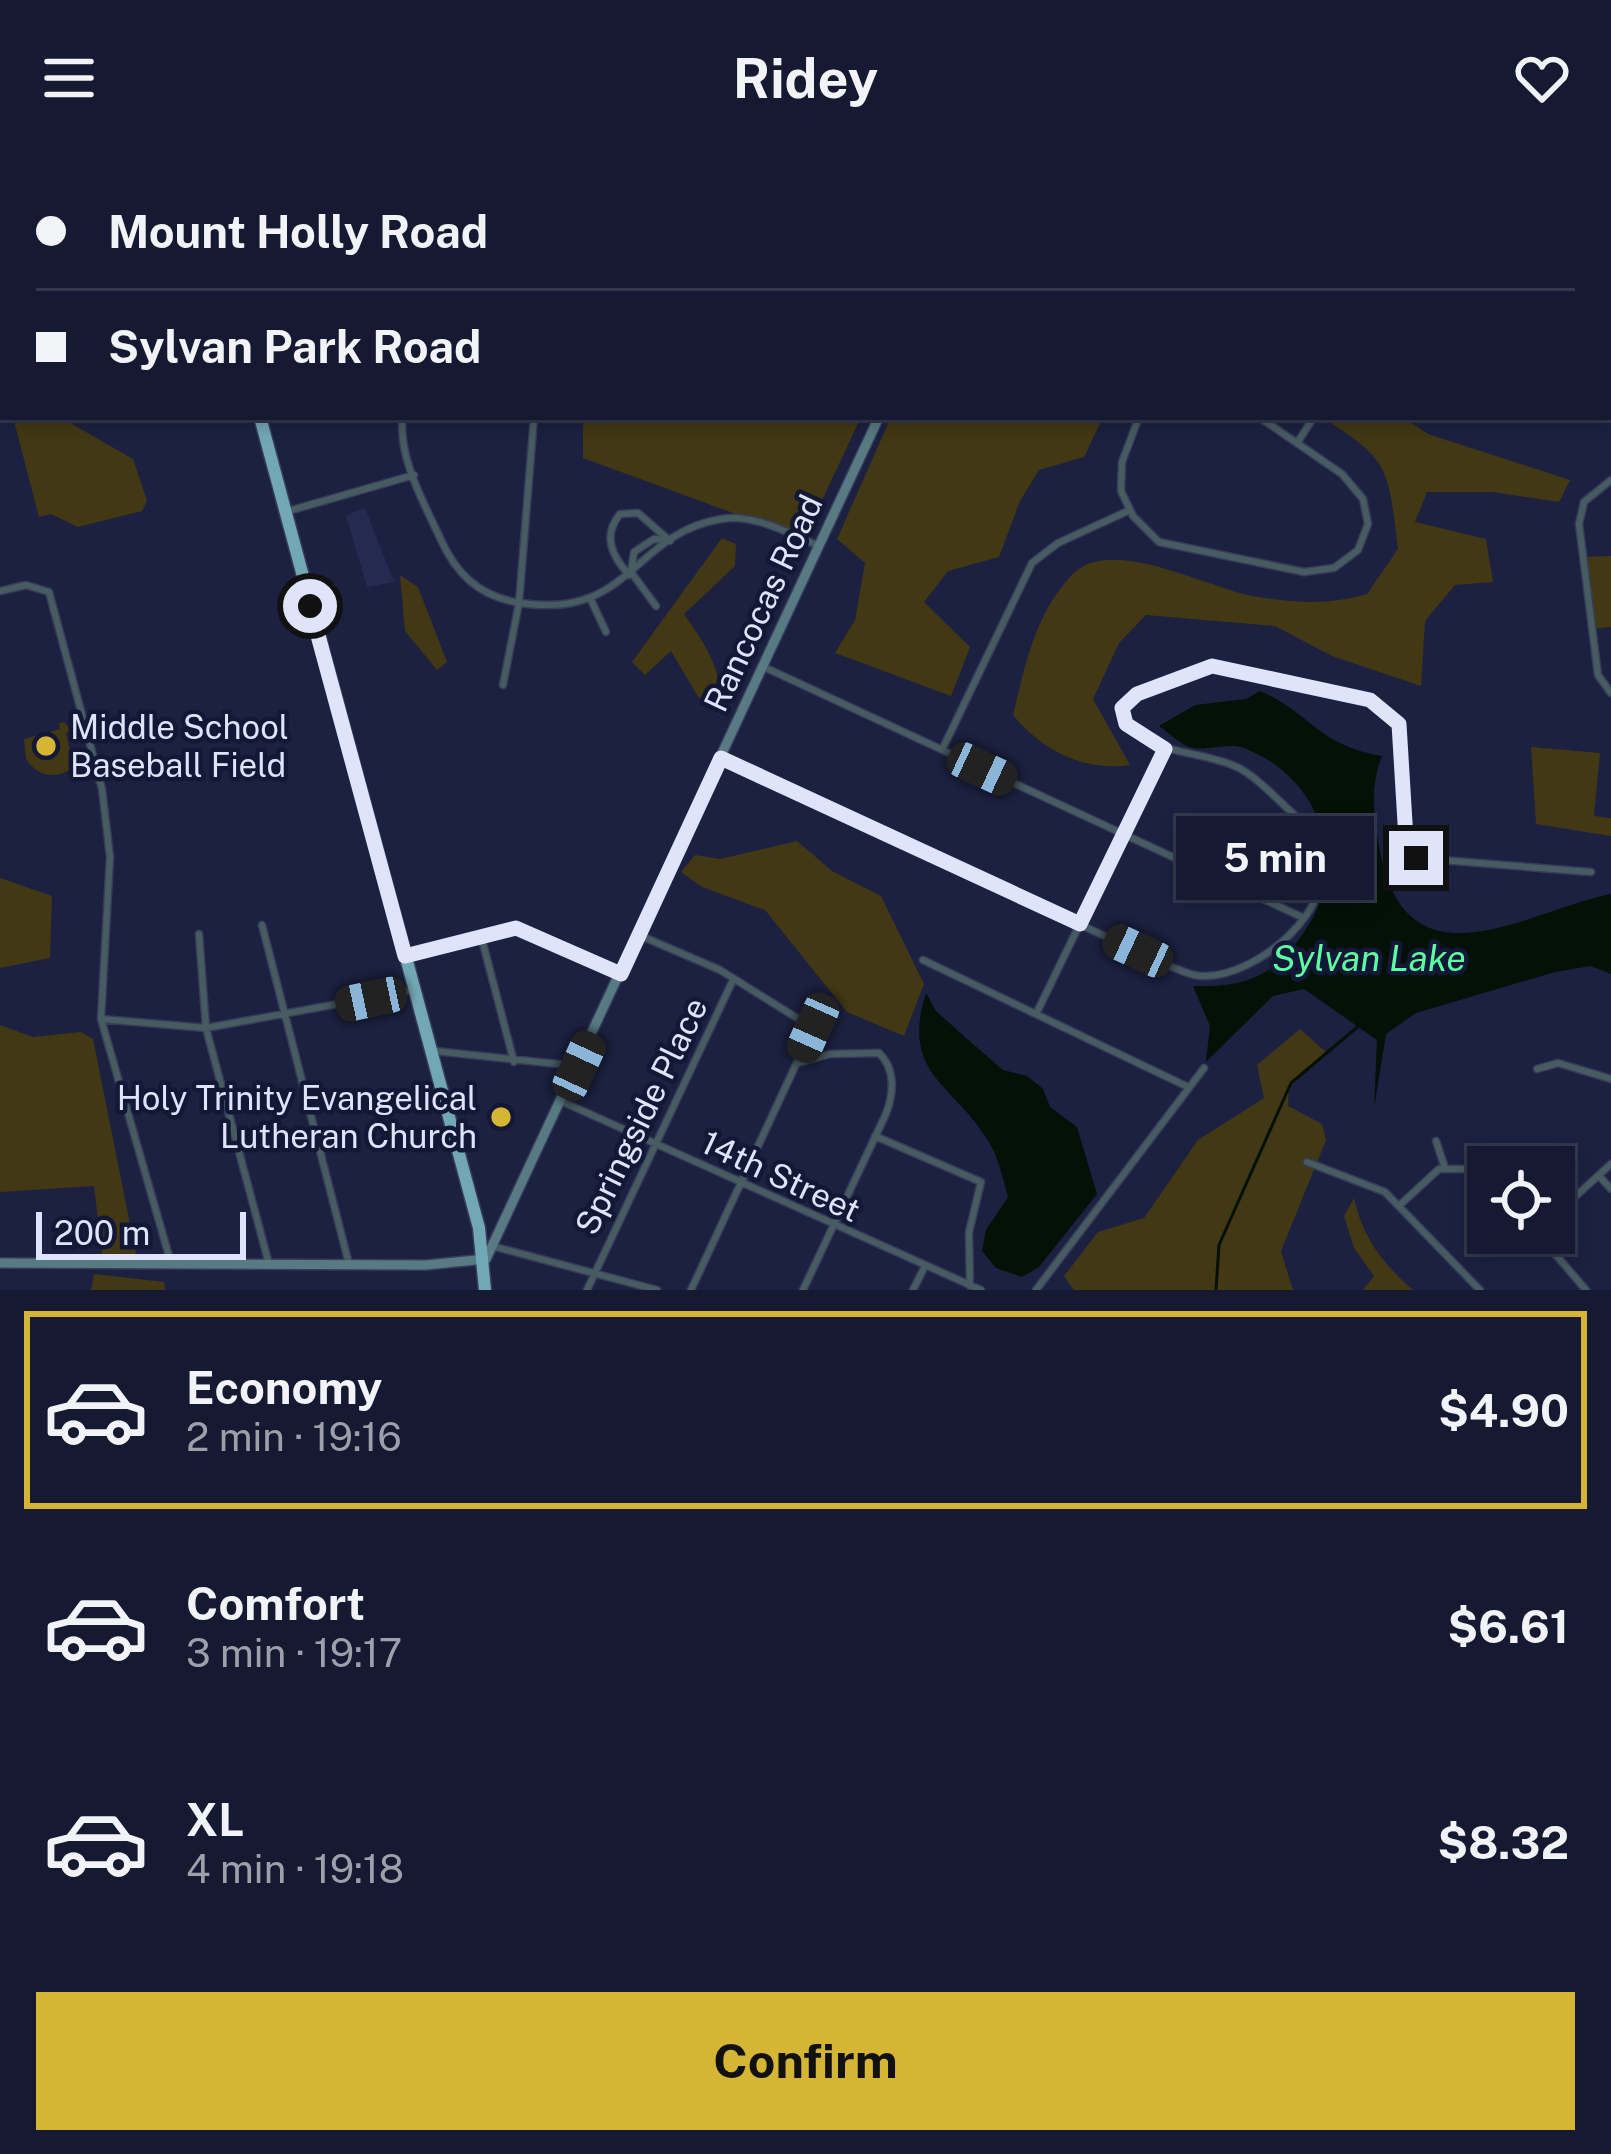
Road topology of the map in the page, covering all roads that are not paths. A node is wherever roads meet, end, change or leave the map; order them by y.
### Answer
1 (261, 420) edge
2 (403, 420) edge
3 (533, 420) edge
4 (877, 420) edge
5 (1138, 420) edge
6 (1263, 420) edge
7 (1312, 420) edge
8 (1297, 443) junction
9 (414, 475) junction
10 (1611, 480) edge
11 (1130, 510) junction
12 (285, 512) junction
13 (670, 541) junction
14 (819, 546) junction
15 (630, 574) junction
16 (0, 591) edge
17 (591, 600) junction
18 (519, 603) junction
19 (656, 606) dead end
20 (605, 632) dead end
21 (764, 668) junction
22 (503, 686) dead end
23 (1611, 693) edge
24 (1165, 749) junction
25 (942, 750) junction
26 (721, 758) junction
27 (1124, 834) junction
28 (1591, 872) dead end
29 (1304, 918) junction
30 (1080, 924) junction
31 (262, 926) dead end
32 (199, 934) dead end
33 (639, 935) junction
34 (481, 936) junction
35 (405, 956) junction
36 (923, 960) dead end
37 (621, 974) junction
38 (733, 980) junction
39 (415, 990) junction
40 (1037, 1012) junction
41 (285, 1017) junction
42 (101, 1019) junction
43 (206, 1028) junction
44 (431, 1051) junction
45 (514, 1062) junction
46 (797, 1063) junction
47 (579, 1066) junction
48 (1204, 1068) dead end
49 (1537, 1069) dead end
50 (1611, 1079) edge
51 (1188, 1087) junction
52 (563, 1102) junction
53 (875, 1136) junction
54 (1436, 1141) dead end
55 (654, 1144) junction
56 (1307, 1162) dead end
57 (1611, 1164) edge
58 (1445, 1168) junction
59 (1467, 1169) edge
60 (1599, 1176) junction
61 (742, 1184) junction
62 (1611, 1189) edge
63 (1575, 1197) edge
64 (1400, 1205) junction
65 (832, 1226) junction
66 (487, 1249) junction
67 (1555, 1254) edge
68 (0, 1263) edge
69 (171, 1264) junction
70 (269, 1264) junction
71 (349, 1264) junction
72 (924, 1268) junction
73 (591, 1274) junction
74 (970, 1286) junction
75 (485, 1290) edge
76 (587, 1290) edge
77 (657, 1290) edge
78 (692, 1290) edge
79 (803, 1290) edge
80 (913, 1290) edge
81 (981, 1290) edge
82 (1036, 1290) edge
83 (1480, 1290) edge
84 (1586, 1290) edge

1 - 12 highway
2 - 9 street
3 - 18 street
4 - 14 main road, Rancocas Road
5 - 11 street
6 - 8 street
7 - 8 street
8 - 11 street
9 - 12 street
9 - 18 street
10 - 23 street
11 - 25 street
12 - 35 highway
13 - 14 street
13 - 15 street
13 - 15 street
13 - 15 street
14 - 21 main road, Rancocas Road
15 - 17 street
15 - 19 street
16 - 42 street
17 - 18 street
17 - 20 street
18 - 22 street
21 - 25 street
21 - 26 main road, Rancocas Road
24 - 27 street
24 - 28 street
24 - 29 street
25 - 27 street
26 - 30 street
26 - 33 main road, Rancocas Road
27 - 29 street
27 - 30 street
29 - 30 street
30 - 40 street
31 - 41 street
32 - 43 street
33 - 37 main road, Rancocas Road
33 - 38 street
34 - 35 street
34 - 37 street
34 - 45 street
35 - 39 highway
36 - 40 street
37 - 47 main road, Rancocas Road
38 - 46 street
38 - 55 street, Springside Place
39 - 41 street
39 - 44 highway
40 - 51 street
41 - 43 street
41 - 71 street
42 - 43 street
42 - 69 street
43 - 70 street
44 - 45 street
44 - 66 highway
45 - 47 street
46 - 53 street
46 - 61 street
47 - 52 main road, Rancocas Road
48 - 51 street
49 - 50 street
51 - 82 street
52 - 55 street, 14th Street
52 - 66 main road, Rancocas Road
53 - 65 street
53 - 74 street
54 - 58 street
55 - 61 street, 14th Street
55 - 73 street, Springside Place
56 - 64 street
57 - 60 street
58 - 59 street
58 - 64 street
60 - 62 street
60 - 63 street
61 - 65 street, 14th Street
61 - 78 street
64 - 83 street
65 - 72 street, 14th Street
65 - 79 street
66 - 71 main road
66 - 73 street
66 - 75 highway
67 - 84 street
68 - 69 main road
69 - 70 main road
70 - 71 main road
72 - 74 street, 14th Street
72 - 80 street
73 - 76 street, Springside Place
73 - 77 street
74 - 81 street, 14th Street

